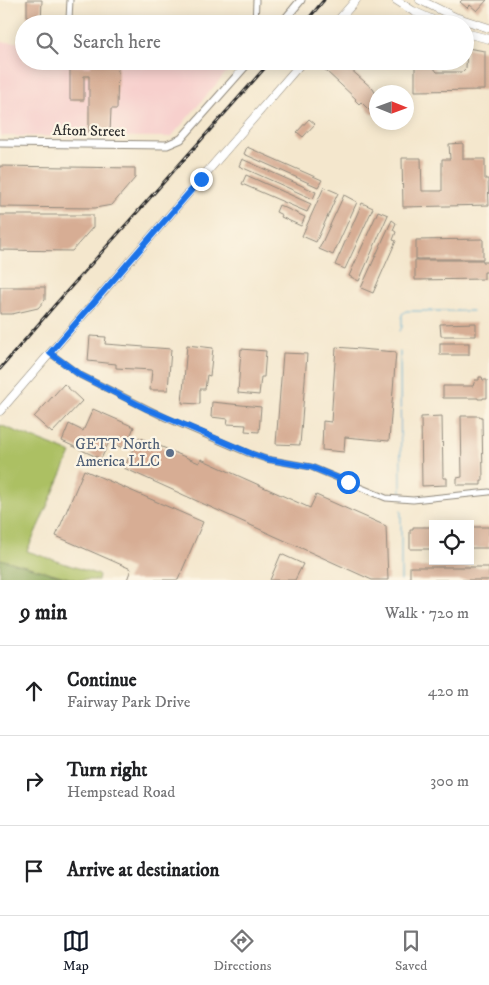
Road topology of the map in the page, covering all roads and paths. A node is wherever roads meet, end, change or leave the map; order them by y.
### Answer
1 (70, 0) edge
2 (256, 0) edge
3 (301, 0) edge
4 (356, 0) edge
5 (396, 0) edge
6 (420, 0) edge
7 (69, 15) edge
8 (256, 15) edge
9 (288, 15) edge
10 (343, 15) edge
11 (423, 15) edge
12 (451, 15) edge
13 (474, 23) edge
14 (489, 28) edge
15 (474, 36) edge
16 (489, 40) edge
17 (242, 70) edge
18 (295, 70) edge
19 (0, 143) edge
20 (50, 353) junction
21 (0, 412) edge
22 (489, 492) edge

1 - 7 street
2 - 8 street
3 - 9 street
4 - 10 main road
5 - 11 main road
6 - 12 main road
13 - 14 main road
15 - 16 main road
17 - 19 street, Afton Street
18 - 20 main road
20 - 21 main road
20 - 22 street

